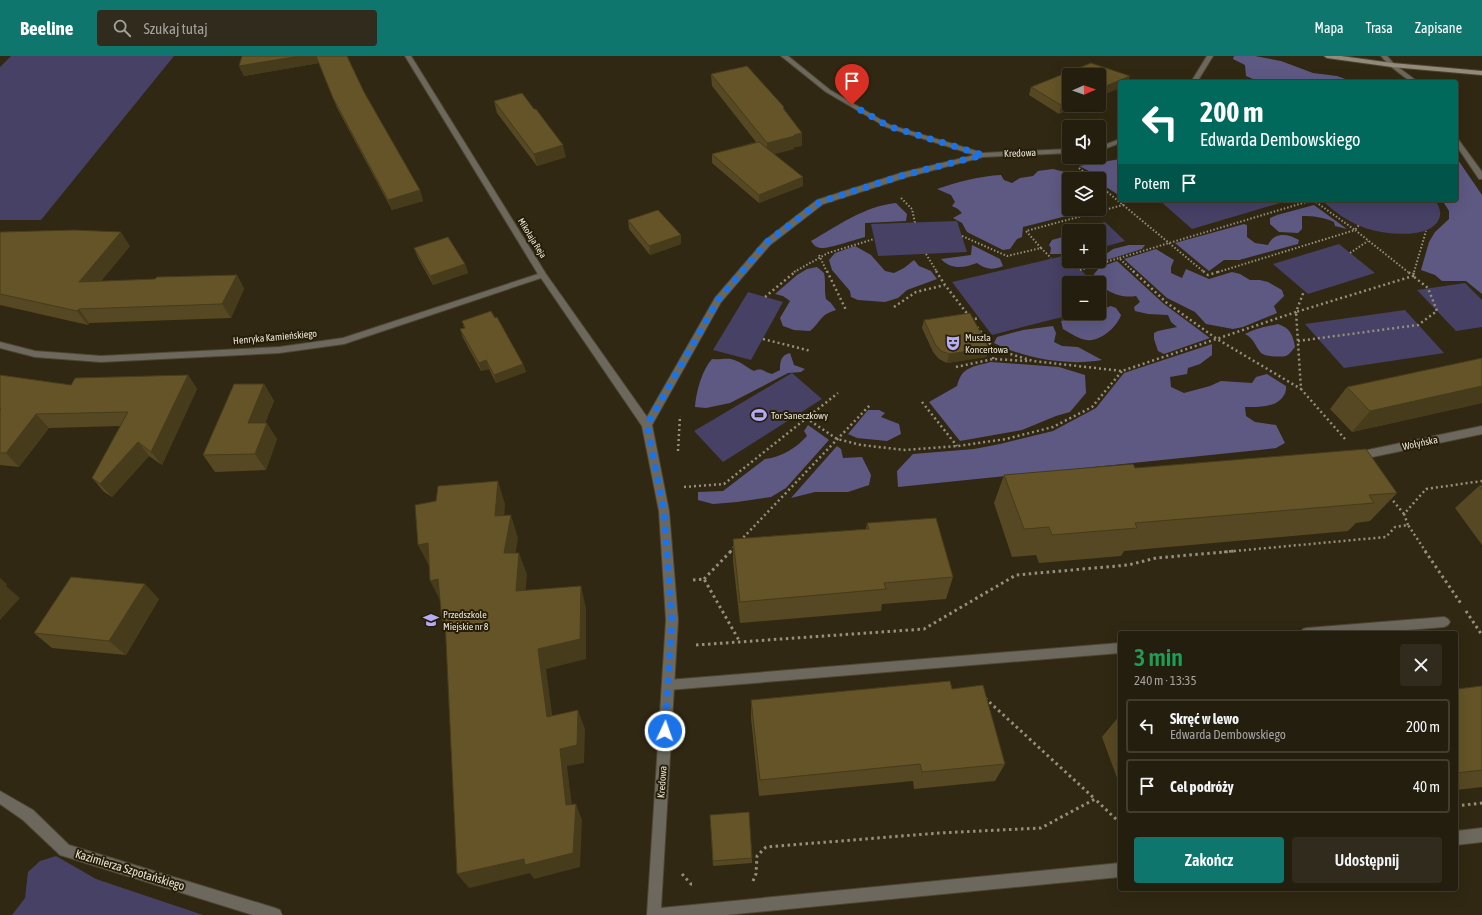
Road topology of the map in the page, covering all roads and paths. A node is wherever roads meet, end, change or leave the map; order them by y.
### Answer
1 (408, 56) edge
2 (784, 56) edge
3 (1210, 56) edge
4 (1327, 56) edge
5 (1384, 56) edge
6 (1392, 65) junction
7 (1482, 73) edge
8 (1195, 80) edge
9 (1412, 80) edge
10 (1118, 142) edge
11 (1458, 143) edge
12 (1106, 146) edge
13 (1062, 151) edge
14 (983, 155) junction
15 (1075, 165) dead end
16 (1084, 172) edge
17 (1482, 177) edge
18 (1106, 191) edge
19 (899, 195) dead end
20 (1118, 201) edge
21 (1119, 202) edge
22 (1124, 202) edge
23 (1306, 202) edge
24 (1316, 202) edge
25 (1123, 205) junction
26 (915, 223) dead end
27 (1359, 225) dead end
28 (1355, 230) junction
29 (1426, 231) dead end
30 (962, 236) dead end
31 (874, 239) dead end
32 (1368, 241) junction
33 (1169, 242) junction
34 (1041, 248) junction
35 (1350, 253) dead end
36 (926, 254) dead end
37 (819, 256) junction
38 (1051, 258) dead end
39 (1118, 258) junction
40 (1080, 270) dead end
41 (543, 275) junction
42 (1414, 276) junction
43 (945, 285) junction
44 (1304, 290) dead end
45 (765, 297) dead end
46 (894, 306) dead end
47 (846, 310) dead end
48 (1296, 312) junction
49 (979, 318) dead end
50 (965, 320) edge
51 (972, 320) junction
52 (763, 339) dead end
53 (1217, 339) junction
54 (1298, 341) junction
55 (0, 345) edge
56 (994, 349) junction
57 (811, 351) dead end
58 (993, 359) junction
59 (1033, 361) junction
60 (956, 367) dead end
61 (1122, 371) junction
62 (1301, 389) junction
63 (838, 393) dead end
64 (922, 402) dead end
65 (870, 405) dead end
66 (680, 410) dead end
67 (806, 418) junction
68 (647, 425) junction
69 (1482, 430) edge
70 (837, 439) junction
71 (958, 446) junction
72 (678, 453) dead end
73 (1358, 456) joint
74 (1482, 481) edge
75 (679, 488) dead end
76 (1385, 491) edge
77 (1404, 514) junction
78 (1408, 525) junction
79 (704, 579) junction
80 (691, 580) dead end
81 (1444, 622) dead end
82 (1332, 631) edge
83 (1482, 635) edge
84 (740, 642) junction
85 (695, 645) dead end
86 (1118, 648) edge
87 (668, 685) junction
88 (981, 694) edge
89 (0, 797) edge
90 (1095, 799) junction
91 (1482, 803) edge
92 (1458, 806) edge
93 (1118, 821) edge
94 (1482, 835) edge
95 (1458, 838) edge
96 (1118, 870) edge
97 (679, 871) dead end
98 (698, 884) dead end
99 (748, 884) dead end
100 (275, 915) edge
101 (654, 915) edge

1 - 41 street, Mikołaja Reja
2 - 14 street
3 - 8 street
4 - 6 main road
5 - 6 street
6 - 7 main road
6 - 9 street
10 - 12 street
11 - 17 street
13 - 14 street, Kredowa
14 - 68 street, Kredowa
15 - 16 path
18 - 20 path
19 - 26 path
21 - 25 path
22 - 25 path
23 - 33 path
24 - 28 path
25 - 33 path
25 - 34 path
27 - 28 path
28 - 32 path
28 - 33 path
29 - 42 path
30 - 34 path
31 - 37 path
32 - 35 path
32 - 42 path
33 - 39 path
34 - 38 path
36 - 43 path
37 - 45 path
37 - 47 path
39 - 40 path
39 - 53 path
41 - 55 street, Henryka Kamieńskiego
41 - 68 street, Mikołaja Reja
42 - 48 path
42 - 54 path
43 - 46 path
43 - 51 path
44 - 48 path
48 - 53 path
48 - 54 path
49 - 51 path
50 - 51 path
51 - 56 path
52 - 57 path
53 - 61 path
53 - 62 path
54 - 62 path
56 - 58 path
56 - 59 path
58 - 59 path
58 - 60 path
59 - 61 path
61 - 71 path
62 - 73 path
63 - 67 path
64 - 71 path
65 - 70 path
66 - 72 path
67 - 70 path
67 - 75 path
68 - 87 street, Kredowa
69 - 73 street, Wołyńska
70 - 71 path
70 - 79 path
74 - 77 path
76 - 77 path
77 - 78 path
78 - 83 path
78 - 84 path
79 - 80 path
79 - 84 path
81 - 82 street
84 - 85 path
86 - 87 street
87 - 101 street, Kredowa
88 - 90 path
89 - 100 street, Kazimierza Szpotańskiego
90 - 93 path
90 - 99 path
91 - 92 path
94 - 95 street
96 - 101 street
97 - 98 path

